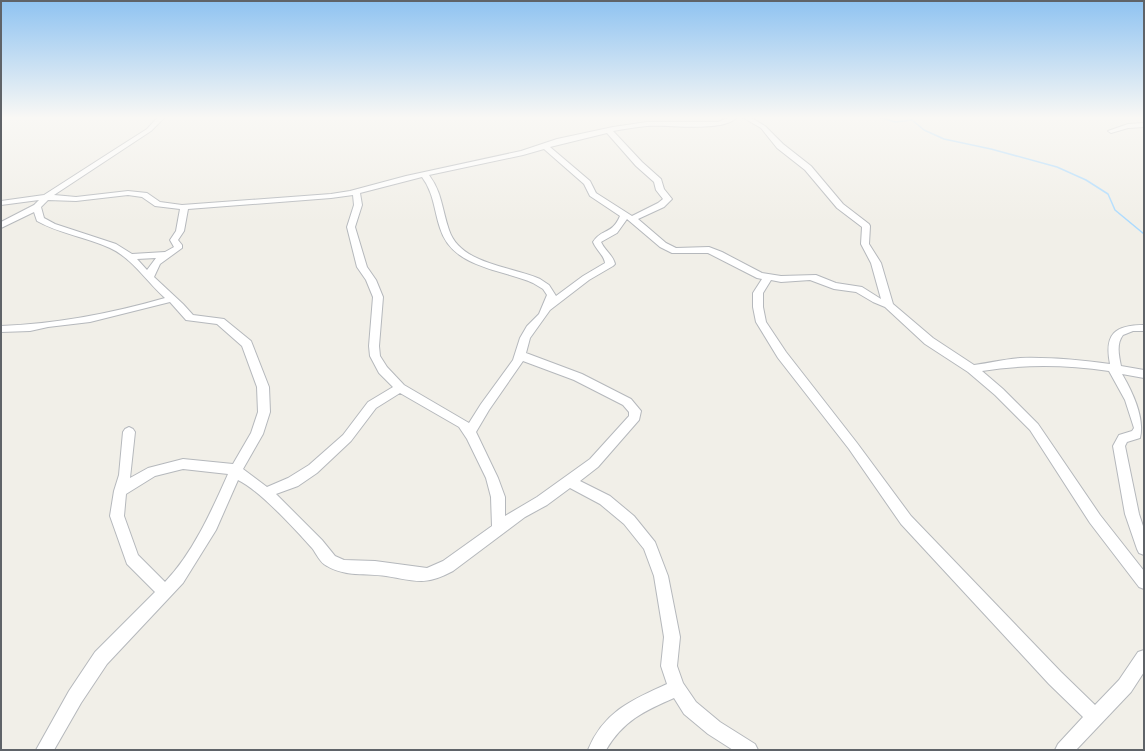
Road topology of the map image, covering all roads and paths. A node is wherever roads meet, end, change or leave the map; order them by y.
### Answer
1 (117, 152) edge
2 (526, 152) edge
3 (552, 152) edge
4 (628, 152) edge
5 (788, 152) edge
6 (424, 174) junction
7 (356, 191) junction
8 (46, 198) junction
9 (1, 203) edge
10 (37, 207) junction
11 (184, 207) junction
12 (628, 217) junction
13 (1, 225) edge
14 (165, 255) junction
15 (130, 257) junction
16 (149, 278) junction
17 (768, 278) junction
18 (171, 299) junction
19 (888, 305) junction
20 (546, 309) junction
21 (1144, 328) edge
22 (1, 329) edge
23 (520, 355) junction
24 (1114, 368) junction
25 (972, 370) junction
26 (1144, 374) edge
27 (400, 388) junction
28 (129, 432) dead end
29 (470, 432) junction
30 (236, 471) junction
31 (569, 482) junction
32 (120, 491) junction
33 (265, 493) junction
34 (499, 529) junction
35 (1144, 549) edge
36 (1144, 582) edge
37 (165, 592) junction
38 (1144, 658) edge
39 (677, 688) junction
40 (1095, 717) junction
41 (45, 750) edge
42 (597, 750) edge
43 (750, 750) edge
44 (1064, 750) edge

1 - 8 street
2 - 6 street
3 - 12 street
4 - 12 street
5 - 19 street
6 - 7 street
6 - 20 street
7 - 11 street
7 - 27 street
8 - 9 street
8 - 10 street
8 - 11 street
10 - 13 street
10 - 15 street
11 - 14 street
12 - 17 street
12 - 20 street
14 - 15 street
14 - 16 street
15 - 16 street
16 - 18 street
17 - 19 street
17 - 40 street
18 - 22 street
18 - 30 street
19 - 25 street
20 - 23 street
21 - 24 street
23 - 29 street
23 - 31 street
24 - 25 street
24 - 26 street
24 - 35 street
25 - 36 street
27 - 29 street
27 - 33 street
28 - 32 street
29 - 34 street
30 - 32 street
30 - 33 street
30 - 37 street
31 - 34 street
31 - 39 street
32 - 37 street
33 - 34 street
37 - 41 street
38 - 40 street
39 - 42 street
39 - 43 street
40 - 44 street

